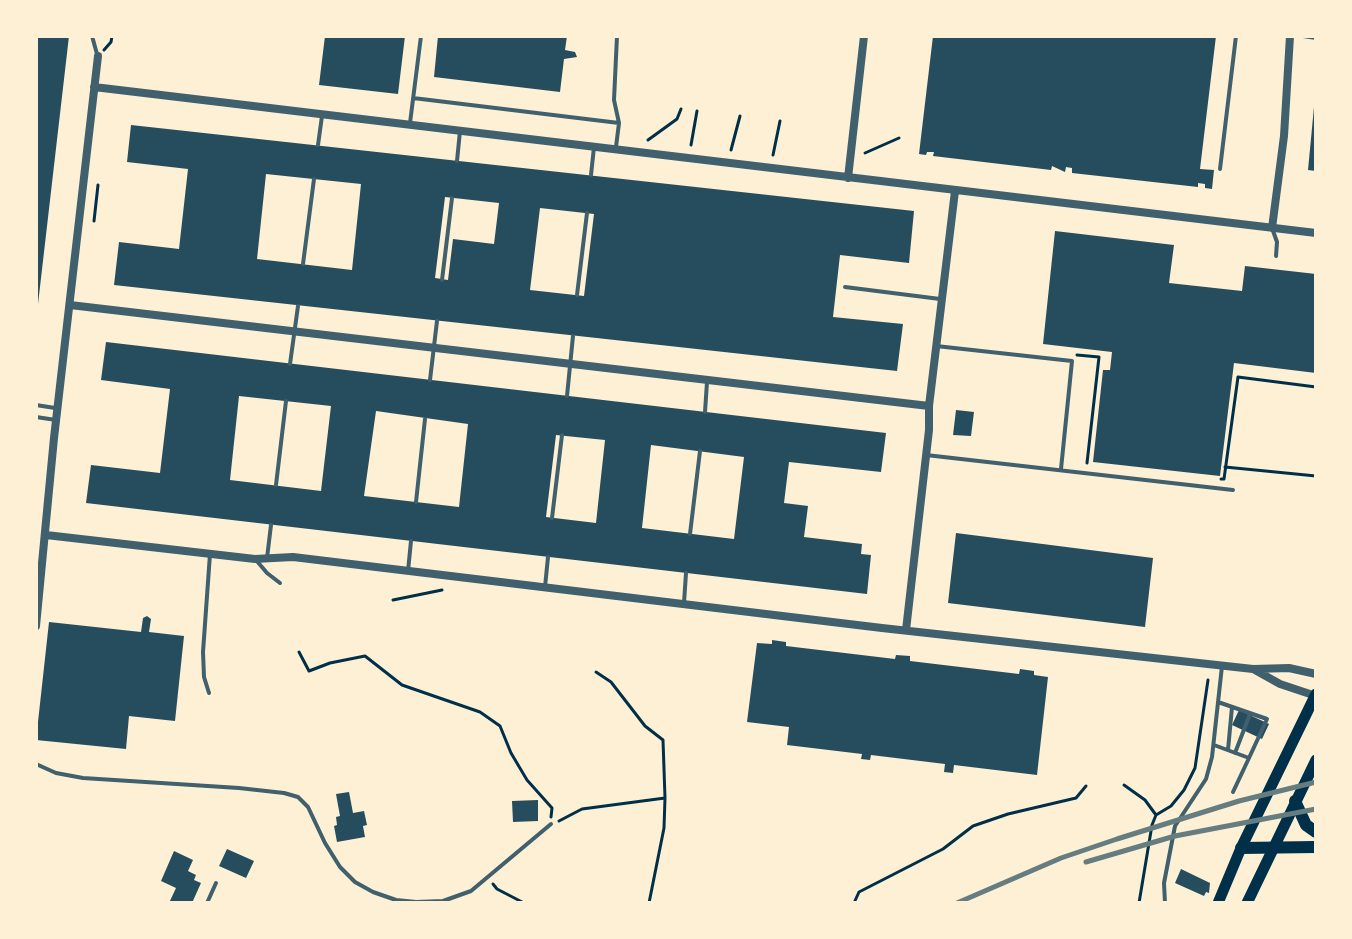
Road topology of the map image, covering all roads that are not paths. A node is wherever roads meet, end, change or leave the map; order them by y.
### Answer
1 (92, 36) edge
2 (421, 36) edge
3 (617, 36) edge
4 (864, 36) edge
5 (1236, 36) edge
6 (1290, 36) edge
7 (1303, 36) edge
8 (1316, 38) edge
9 (98, 56) joint
10 (94, 87) junction
11 (413, 98) junction
12 (322, 114) junction
13 (619, 123) junction
14 (410, 125) junction
15 (460, 131) junction
16 (318, 145) dead end
17 (594, 147) junction
18 (616, 150) junction
19 (457, 161) dead end
20 (1220, 169) dead end
21 (591, 175) dead end
22 (848, 178) junction
23 (314, 179) dead end
24 (955, 191) junction
25 (452, 198) dead end
26 (587, 213) dead end
27 (1272, 228) junction
28 (1316, 233) edge
29 (1276, 256) dead end
30 (303, 264) dead end
31 (442, 280) dead end
32 (845, 287) dead end
33 (577, 295) dead end
34 (942, 299) junction
35 (70, 305) junction
36 (298, 306) dead end
37 (437, 321) dead end
38 (295, 331) junction
39 (573, 336) dead end
40 (936, 346) junction
41 (434, 348) junction
42 (290, 364) dead end
43 (570, 364) junction
44 (430, 380) dead end
45 (707, 380) junction
46 (567, 396) dead end
47 (286, 401) dead end
48 (36, 405) edge
49 (929, 406) junction
50 (57, 408) junction
51 (705, 412) dead end
52 (36, 417) edge
53 (425, 419) dead end
54 (56, 420) junction
55 (562, 435) dead end
56 (700, 451) dead end
57 (926, 455) junction
58 (1061, 470) junction
59 (276, 485) dead end
60 (1233, 490) dead end
61 (416, 502) dead end
62 (552, 518) dead end
63 (271, 525) dead end
64 (690, 534) dead end
65 (46, 535) junction
66 (411, 541) dead end
67 (210, 554) junction
68 (548, 557) dead end
69 (267, 558) junction
70 (255, 559) junction
71 (408, 571) junction
72 (686, 573) dead end
73 (280, 583) dead end
74 (545, 587) junction
75 (684, 604) junction
76 (36, 626) edge
77 (906, 630) junction
78 (1222, 666) junction
79 (1253, 669) junction
80 (1316, 674) edge
81 (209, 693) dead end
82 (1315, 696) edge
83 (1218, 702) junction
84 (1232, 707) junction
85 (1251, 713) junction
86 (1214, 745) junction
87 (1228, 750) junction
88 (1235, 753) junction
89 (1249, 758) junction
90 (1316, 760) edge
91 (36, 764) edge
92 (1233, 792) dead end
93 (1295, 801) junction
94 (551, 824) road end
95 (1316, 832) edge
96 (1272, 847) junction
97 (1316, 847) edge
98 (1241, 848) junction
99 (216, 883) dead end
100 (1167, 902) edge
101 (207, 903) edge
102 (1218, 903) edge
103 (1247, 903) edge

1 - 9 lane
2 - 11 lane
3 - 13 lane
4 - 22 street
5 - 20 lane
6 - 27 street
7 - 8 lane
9 - 10 street
10 - 12 street
10 - 35 street
11 - 13 lane
11 - 14 lane
12 - 14 street
12 - 16 lane
13 - 18 lane
14 - 15 street
15 - 17 street
15 - 19 lane
17 - 18 street
17 - 21 lane
18 - 22 street
22 - 24 street
23 - 30 lane
24 - 27 street
24 - 34 street
25 - 31 lane
26 - 33 lane
27 - 28 street
27 - 29 lane
32 - 34 lane
34 - 40 street
35 - 38 street
35 - 50 street
36 - 38 lane
37 - 41 lane
38 - 41 street
38 - 42 lane
39 - 43 lane
40 - 49 street
40 - 58 lane
41 - 43 street
41 - 44 lane
43 - 45 street
43 - 46 lane
45 - 49 street
45 - 51 lane
47 - 59 lane
48 - 50 lane
49 - 57 street
50 - 54 street
52 - 54 lane
53 - 61 lane
54 - 65 street
55 - 62 lane
56 - 64 lane
57 - 58 lane
57 - 77 street
58 - 60 lane
63 - 69 lane
65 - 67 street
65 - 76 street
66 - 71 lane
67 - 70 street
67 - 81 lane
68 - 74 lane
69 - 70 street
69 - 71 street
70 - 73 lane
71 - 74 street
72 - 75 lane
74 - 75 street
75 - 77 street
77 - 78 street
78 - 79 street
78 - 83 lane
79 - 80 street
79 - 82 street
82 - 98 main road
83 - 84 lane
83 - 86 lane
84 - 85 lane
84 - 87 lane
85 - 88 lane
85 - 89 lane
86 - 87 lane
86 - 100 lane
87 - 88 lane
88 - 89 lane
89 - 92 lane
90 - 93 main road
91 - 94 lane
93 - 95 highway
93 - 96 main road
96 - 97 highway
96 - 98 highway
96 - 103 main road
98 - 102 main road
99 - 101 lane

